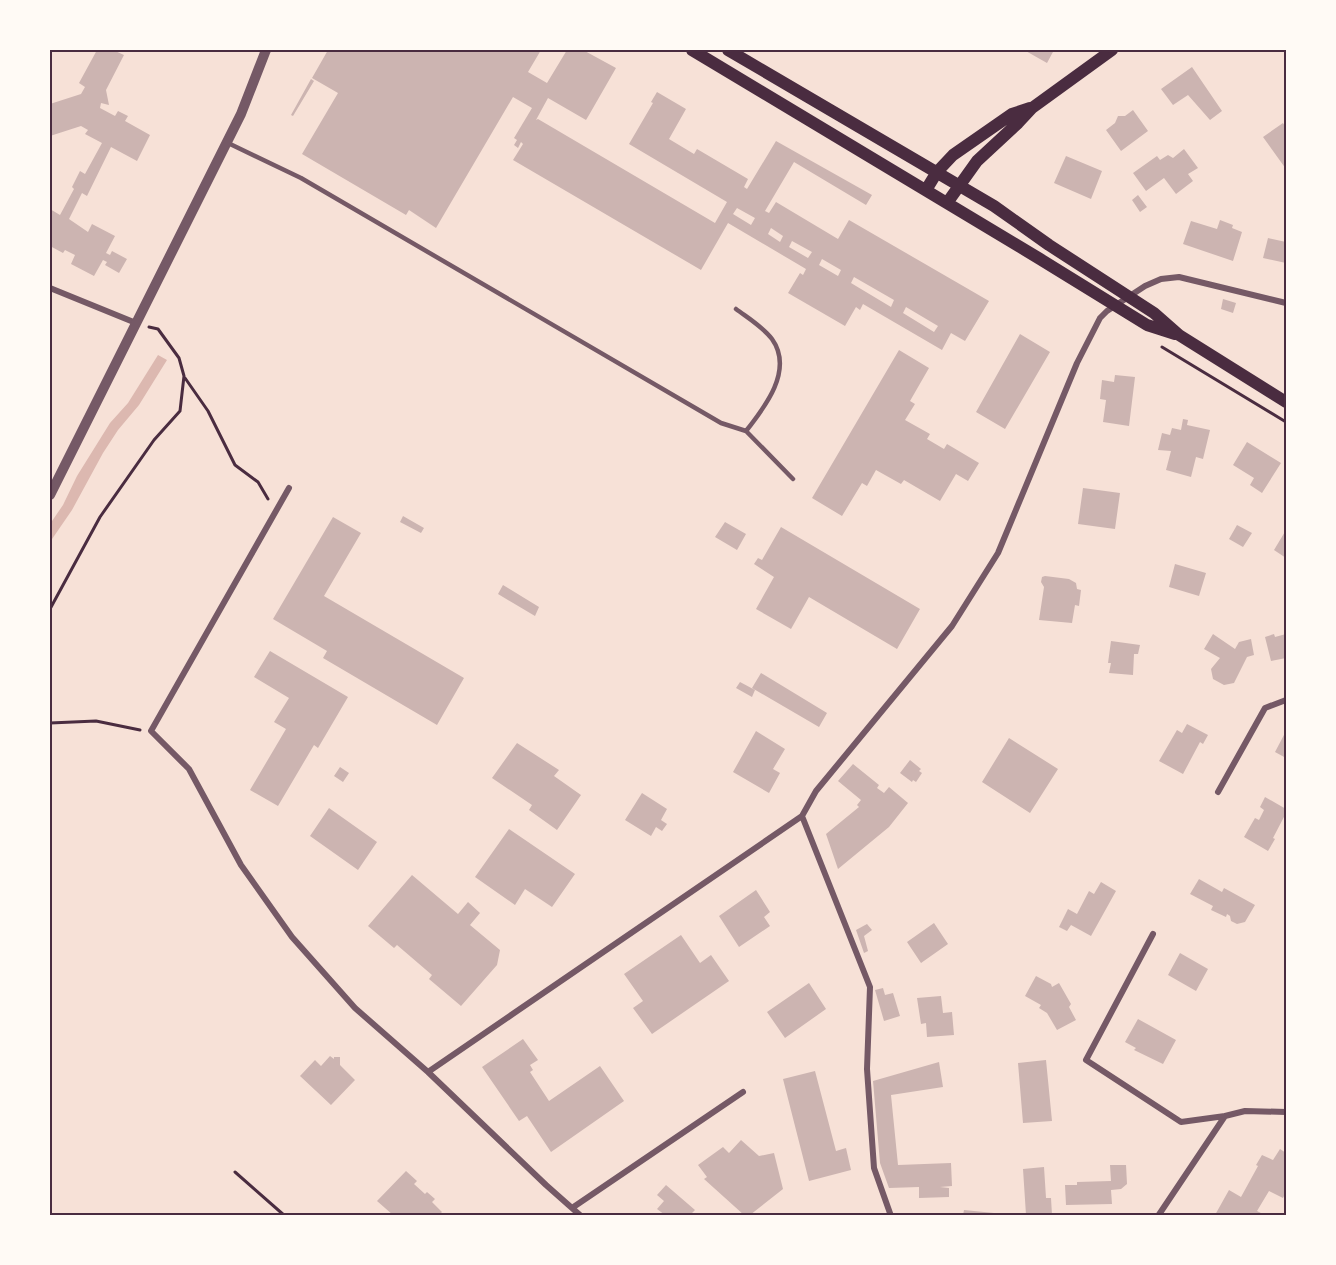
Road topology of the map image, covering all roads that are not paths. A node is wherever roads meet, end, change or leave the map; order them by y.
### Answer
1 (267, 50) edge
2 (692, 50) edge
3 (728, 50) edge
4 (1112, 50) edge
5 (1032, 108) junction
6 (226, 142) junction
7 (937, 172) junction
8 (958, 185) junction
9 (926, 190) junction
10 (948, 203) junction
11 (50, 288) edge
12 (1129, 296) junction
13 (1287, 303) edge
14 (1115, 305) junction
15 (736, 309) dead end
16 (136, 323) junction
17 (1179, 335) junction
18 (1287, 402) edge
19 (746, 431) junction
20 (794, 479) dead end
21 (289, 488) dead end
22 (50, 495) edge
23 (1287, 700) edge
24 (1218, 792) dead end
25 (802, 816) junction
26 (1153, 934) dead end
27 (428, 1072) junction
28 (743, 1092) dead end
29 (1287, 1112) edge
30 (1225, 1116) junction
31 (572, 1208) junction
32 (581, 1215) edge
33 (891, 1215) edge
34 (1158, 1215) edge

1 - 6 street
2 - 9 main road
3 - 7 main road
4 - 5 main road
5 - 7 main road
5 - 8 main road
6 - 16 street
6 - 19 lane
7 - 8 main road
7 - 9 main road
8 - 10 main road
8 - 12 main road
9 - 10 main road
10 - 14 main road
11 - 16 street
12 - 13 street
12 - 14 street
12 - 17 main road
14 - 17 main road
14 - 25 street
15 - 19 lane
16 - 22 street
17 - 18 main road
19 - 20 lane
21 - 27 street
23 - 24 street
25 - 27 street
25 - 33 street
26 - 30 street
27 - 31 street
28 - 31 street
29 - 30 street
30 - 34 street
31 - 32 street

